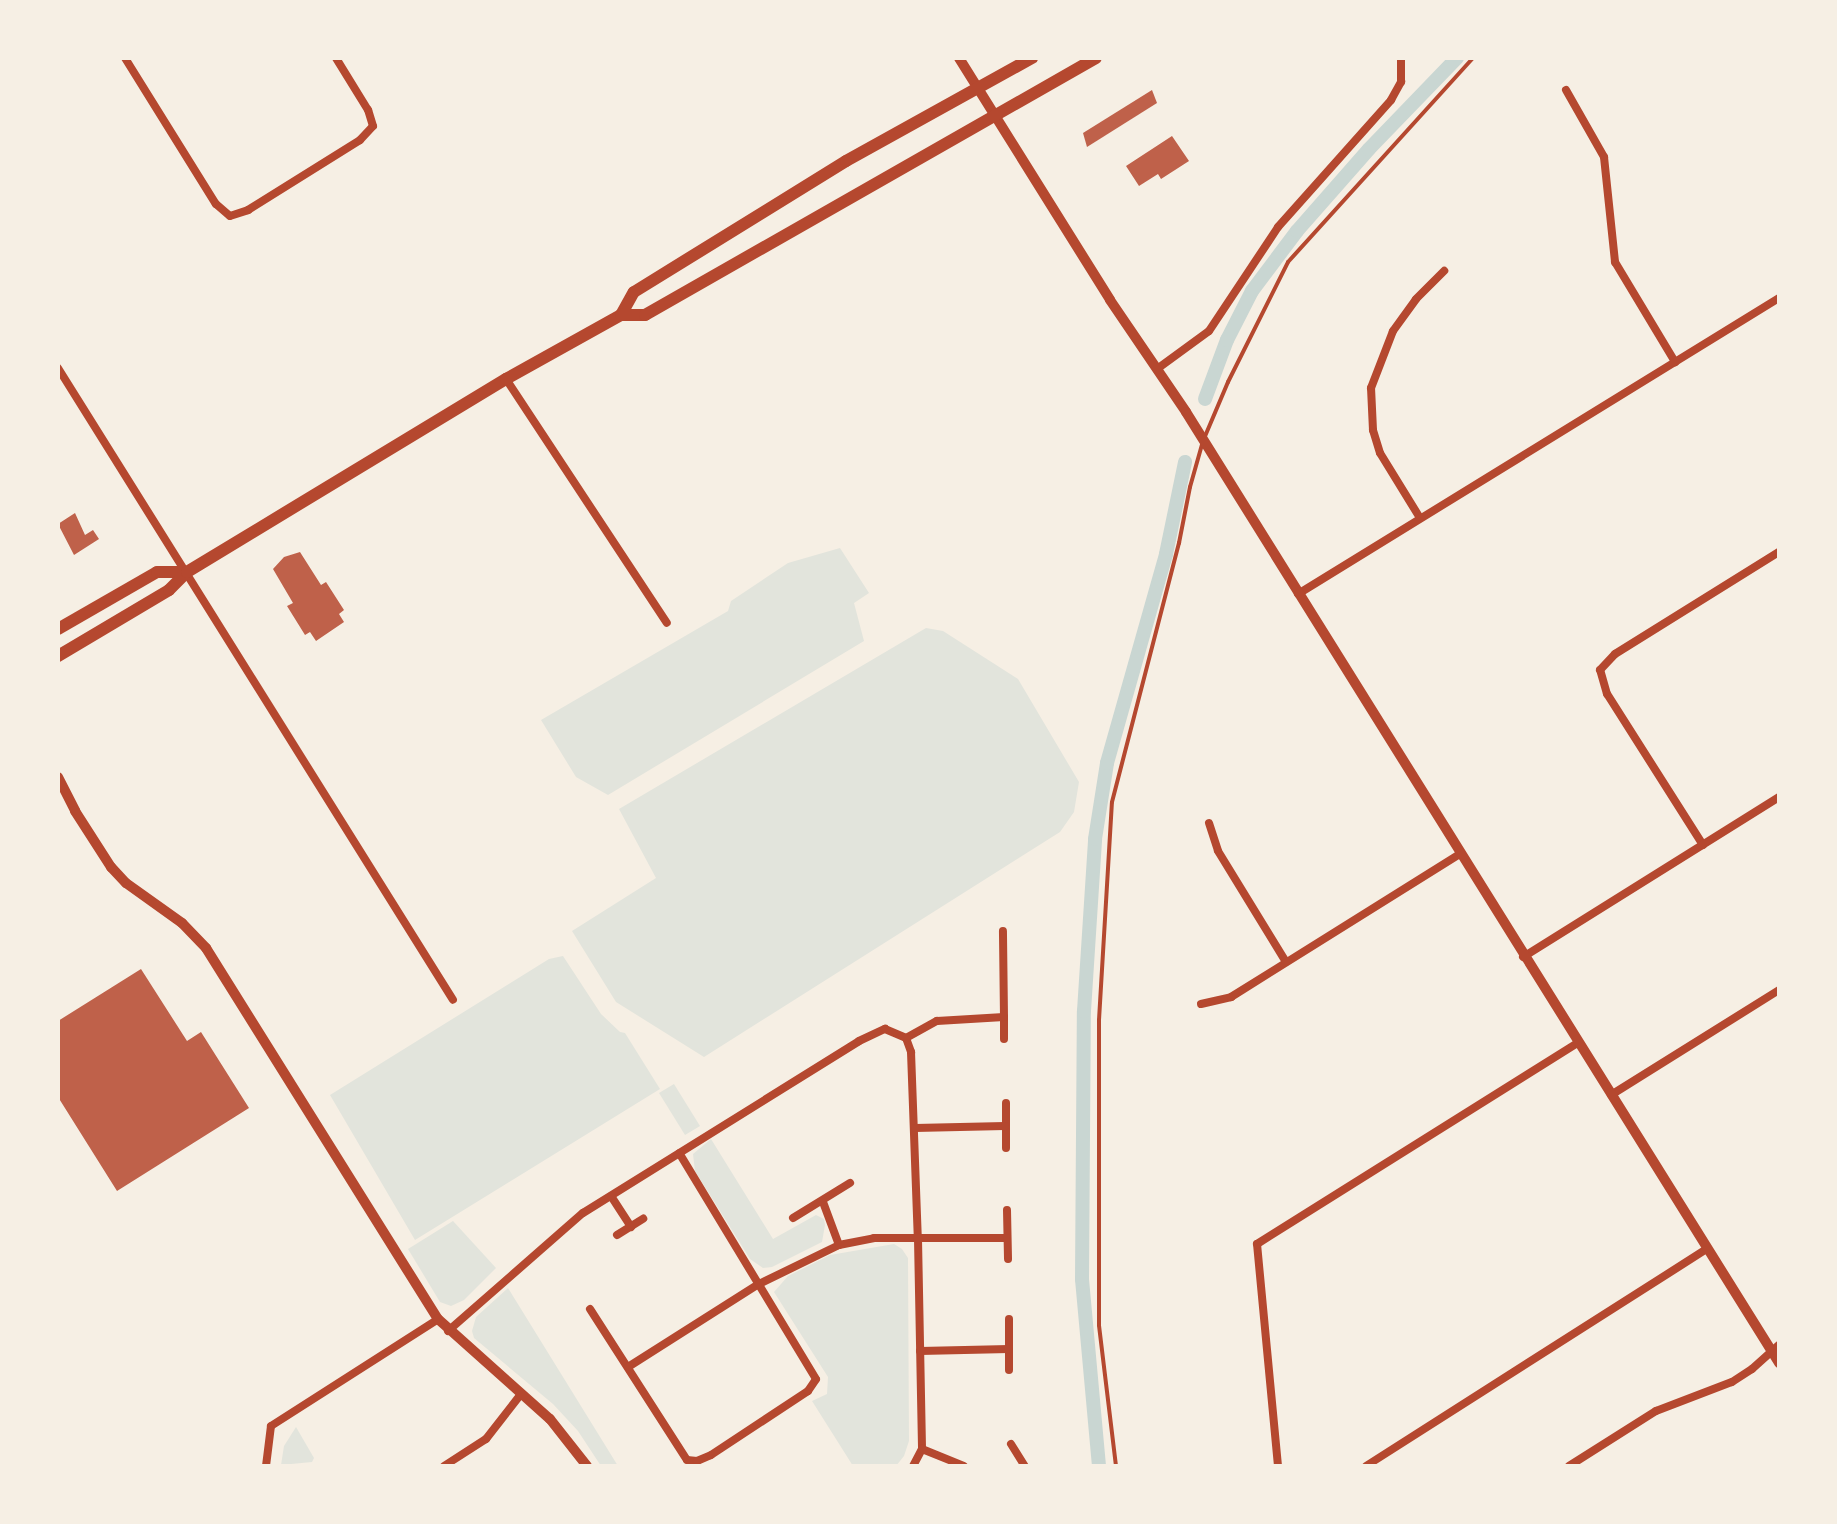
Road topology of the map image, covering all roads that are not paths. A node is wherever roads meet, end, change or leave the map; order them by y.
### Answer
1 (125, 58) edge
2 (336, 58) edge
3 (959, 58) edge
4 (1032, 58) edge
5 (1096, 58) edge
6 (1401, 58) edge
7 (1473, 58) edge
8 (977, 88) junction
9 (1566, 90) dead end
10 (994, 115) junction
11 (1444, 271) dead end
12 (1779, 298) edge
13 (621, 315) junction
14 (1675, 362) junction
15 (58, 368) edge
16 (1157, 369) junction
17 (506, 379) junction
18 (1203, 441) junction
19 (1420, 518) junction
20 (1779, 552) edge
21 (187, 572) junction
22 (1298, 594) junction
23 (667, 623) dead end
24 (58, 629) edge
25 (58, 656) edge
26 (58, 777) edge
27 (58, 793) edge
28 (1779, 797) edge
29 (75, 811) junction
30 (1209, 823) dead end
31 (1703, 845) junction
32 (1460, 854) junction
33 (1003, 931) dead end
34 (1523, 957) junction
35 (1286, 962) junction
36 (1779, 990) edge
37 (453, 1000) dead end
38 (1201, 1004) dead end
39 (1004, 1017) junction
40 (906, 1038) junction
41 (1004, 1039) dead end
42 (1578, 1043) junction
43 (1611, 1095) junction
44 (1006, 1103) dead end
45 (1005, 1126) junction
46 (915, 1128) junction
47 (1006, 1148) dead end
48 (679, 1153) junction
49 (850, 1183) dead end
50 (611, 1196) junction
51 (823, 1202) junction
52 (1007, 1210) dead end
53 (793, 1218) dead end
54 (643, 1219) dead end
55 (631, 1227) junction
56 (617, 1235) dead end
57 (1006, 1238) junction
58 (918, 1239) junction
59 (839, 1245) junction
60 (1706, 1249) junction
61 (1008, 1259) dead end
62 (759, 1284) junction
63 (590, 1309) dead end
64 (438, 1319) junction
65 (1009, 1319) dead end
66 (448, 1331) junction
67 (1776, 1348) edge
68 (1009, 1349) junction
69 (920, 1351) junction
70 (1779, 1363) edge
71 (628, 1367) junction
72 (1009, 1370) dead end
73 (521, 1394) junction
74 (1011, 1444) dead end
75 (922, 1449) junction
76 (266, 1466) edge
77 (444, 1466) edge
78 (587, 1466) edge
79 (913, 1466) edge
80 (964, 1466) edge
81 (1025, 1466) edge
82 (1116, 1466) edge
83 (1278, 1466) edge
84 (1366, 1466) edge
85 (1569, 1466) edge

1 - 2 street
3 - 8 street
4 - 8 main road
5 - 10 main road
6 - 16 street
7 - 18 lane
8 - 10 street
8 - 13 main road
9 - 14 street
10 - 13 main road
10 - 16 street
11 - 19 street
12 - 14 street
13 - 17 main road
14 - 19 street
15 - 21 street
16 - 18 street
17 - 21 main road
17 - 23 street
18 - 22 street
18 - 82 lane
19 - 22 street
20 - 31 street
21 - 24 main road
21 - 25 main road
21 - 37 street
22 - 32 street
26 - 29 street
27 - 29 street
28 - 31 street
29 - 64 street
30 - 35 street
31 - 34 street
32 - 34 street
32 - 35 street
33 - 39 street
34 - 42 street
35 - 38 street
36 - 43 street
39 - 40 street
39 - 41 street
40 - 46 street
40 - 48 street
42 - 43 street
42 - 83 street
43 - 60 street
44 - 45 street
45 - 46 street
45 - 47 street
46 - 58 street
48 - 50 street
48 - 62 street
49 - 51 street
50 - 55 street
50 - 66 street
51 - 53 street
51 - 59 street
52 - 57 street
54 - 55 street
55 - 56 street
57 - 58 street
57 - 61 street
58 - 59 street
58 - 69 street
59 - 62 street
60 - 67 street
60 - 84 street
62 - 71 street
62 - 71 street
63 - 71 street
64 - 66 street
64 - 76 street
65 - 68 street
66 - 73 street
67 - 70 street
67 - 85 street
68 - 69 street
68 - 72 street
69 - 75 street
73 - 77 street
73 - 78 street
74 - 81 street
75 - 79 street
75 - 80 street

